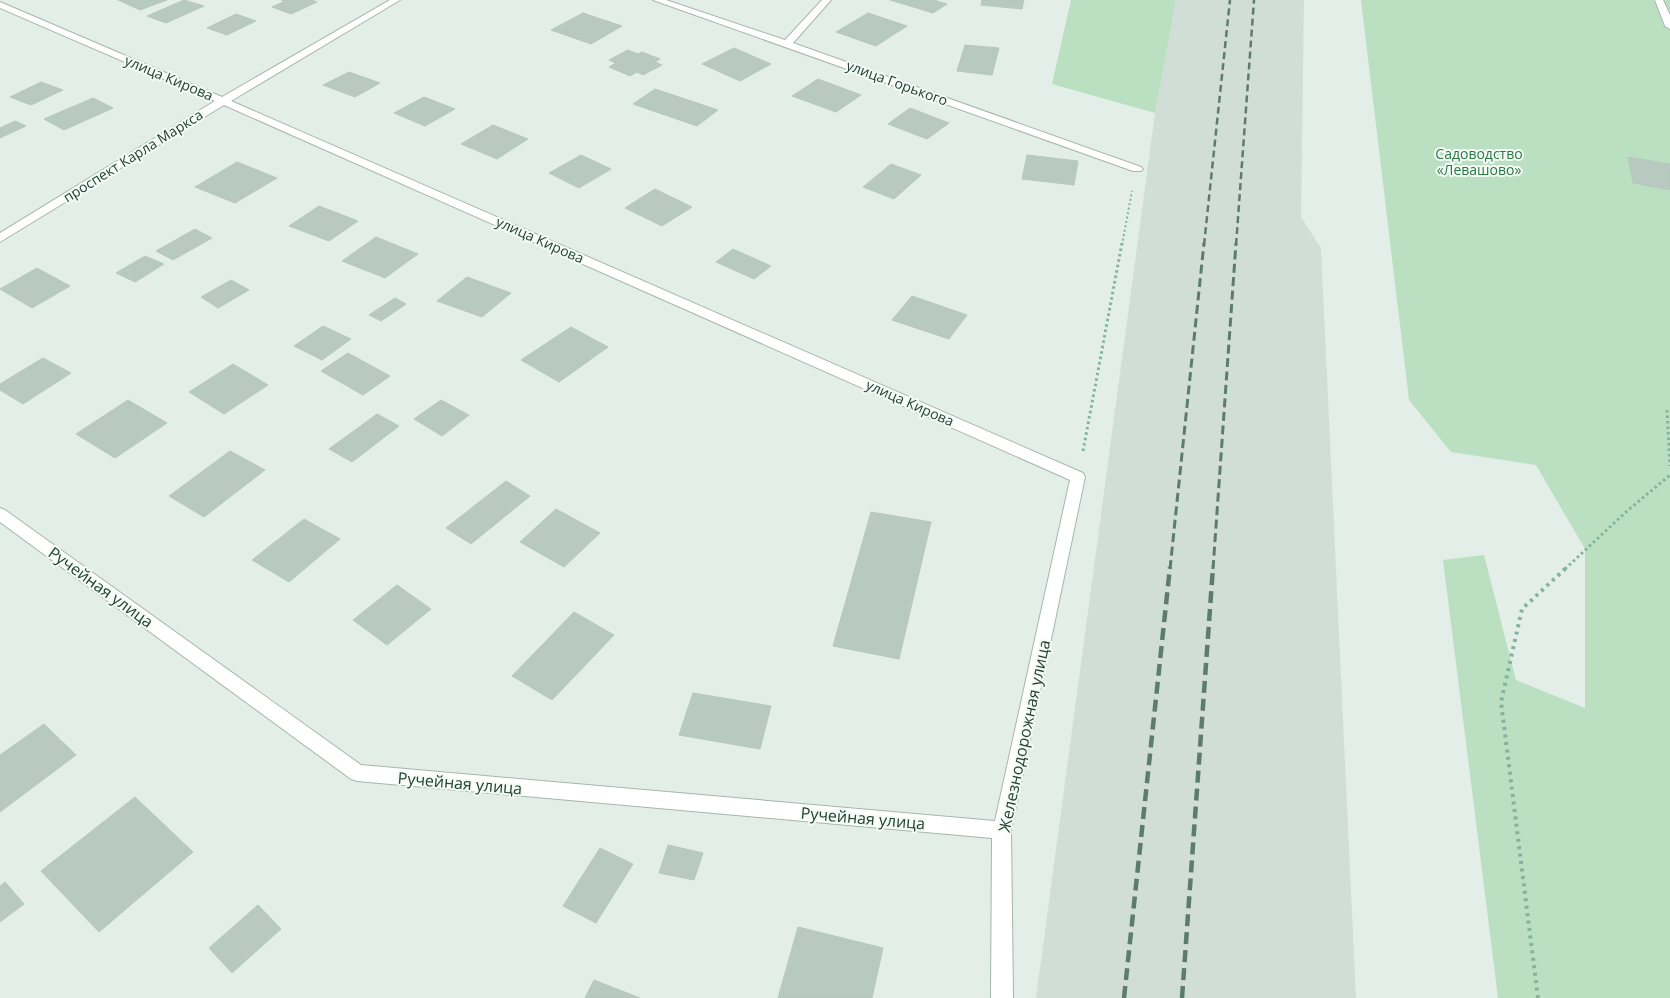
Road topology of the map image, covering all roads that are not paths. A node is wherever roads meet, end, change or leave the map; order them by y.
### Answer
1 (396, 0) edge
2 (657, 0) edge
3 (827, 0) edge
4 (1659, 0) edge
5 (0, 5) edge
6 (1670, 26) edge
7 (787, 44) junction
8 (223, 101) junction
9 (1137, 169) road end
10 (0, 238) edge
11 (1078, 477) joint
12 (0, 514) edge
13 (1002, 830) junction
14 (1002, 998) edge

1 - 8 street, проспект Карла Маркса
2 - 7 street, улица Горького
3 - 7 street
4 - 6 street
5 - 8 street, улица Кирова
7 - 9 street, улица Горького
8 - 10 street, проспект Карла Маркса
8 - 11 street, улица Кирова
11 - 13 street, Железнодорожная улица
12 - 13 street, Ручейная улица
13 - 14 street, Железнодорожная улица

